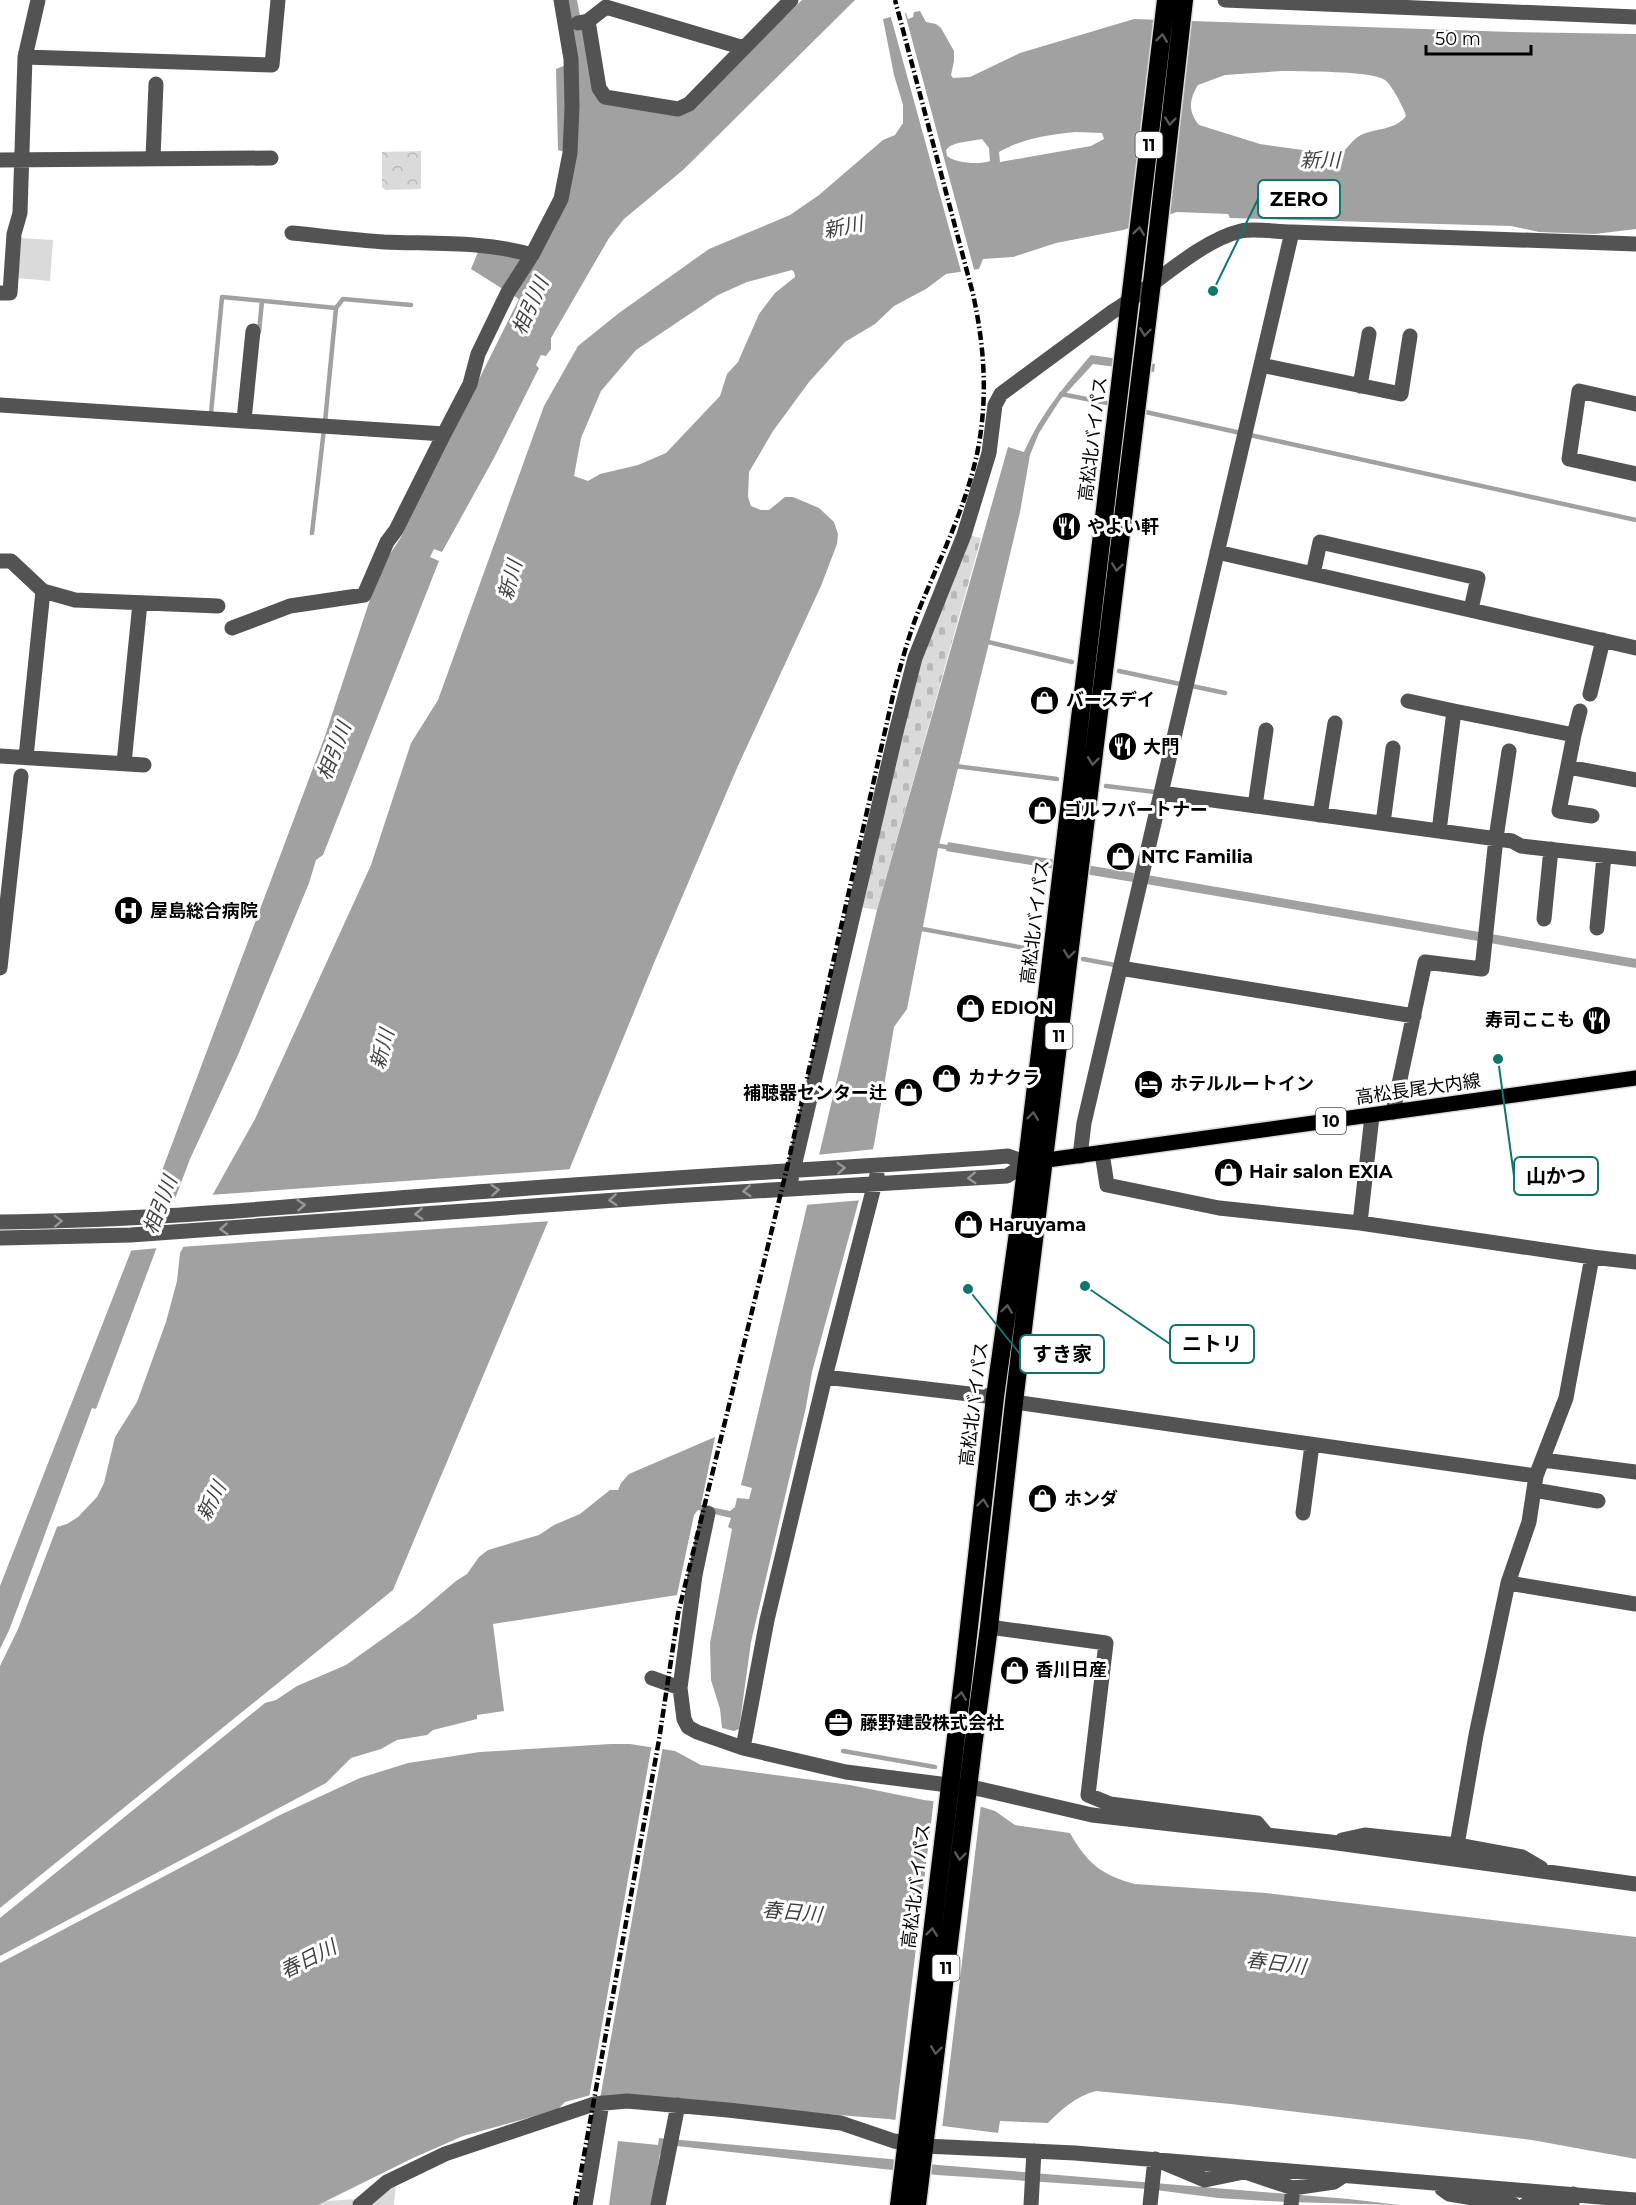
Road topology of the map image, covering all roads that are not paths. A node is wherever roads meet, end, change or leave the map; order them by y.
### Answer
1 (38, 0) edge
2 (278, 0) edge
3 (561, 0) edge
4 (791, 0) edge
5 (1166, 0) edge
6 (1184, 0) edge
7 (1225, 0) edge
8 (1636, 17) edge
9 (577, 23) junction
10 (744, 48) junction
11 (25, 57) junction
12 (156, 84) dead end
13 (153, 158) junction
14 (271, 158) dead end
15 (0, 160) edge
16 (22, 160) junction
17 (1292, 232) junction
18 (292, 233) dead end
19 (1636, 244) edge
20 (530, 257) junction
21 (1152, 280) junction
22 (0, 292) edge
23 (1131, 295) junction
24 (253, 331) dead end
25 (1369, 334) dead end
26 (1410, 336) dead end
27 (1261, 365) junction
28 (1360, 386) junction
29 (1636, 404) edge
30 (0, 405) edge
31 (244, 420) junction
32 (444, 434) junction
33 (1636, 474) edge
34 (1217, 552) junction
35 (0, 561) edge
36 (1313, 574) junction
37 (43, 591) junction
38 (140, 603) junction
39 (218, 606) dead end
40 (1471, 609) junction
41 (232, 628) dead end
42 (1603, 640) junction
43 (1636, 648) edge
44 (1590, 694) dead end
45 (1408, 701) dead end
46 (1454, 711) junction
47 (1580, 711) dead end
48 (1335, 723) dead end
49 (1266, 730) dead end
50 (1574, 735) junction
51 (1393, 748) dead end
52 (1509, 752) dead end
53 (0, 756) edge
54 (26, 757) junction
55 (124, 763) junction
56 (144, 765) dead end
57 (1568, 767) junction
58 (21, 776) dead end
59 (1636, 780) edge
60 (1161, 793) junction
61 (1255, 806) junction
62 (1320, 815) junction
63 (1592, 816) dead end
64 (1383, 823) junction
65 (1439, 831) junction
66 (1496, 838) junction
67 (1551, 849) junction
68 (1604, 856) junction
69 (1636, 859) edge
70 (1544, 919) dead end
71 (1597, 928) dead end
72 (1120, 968) junction
73 (0, 969) edge
74 (1414, 1016) junction
75 (1636, 1078) edge
76 (1393, 1113) junction
77 (1372, 1116) junction
78 (1102, 1154) junction
79 (1080, 1156) junction
80 (1035, 1162) junction
81 (875, 1165) junction
82 (793, 1171) junction
83 (872, 1184) junction
84 (789, 1188) junction
85 (0, 1222) edge
86 (1360, 1223) junction
87 (0, 1238) edge
88 (1592, 1257) junction
89 (1636, 1262) edge
90 (825, 1377) junction
91 (995, 1397) junction
92 (1014, 1402) junction
93 (1312, 1445) junction
94 (1543, 1460) junction
95 (1636, 1472) edge
96 (1535, 1483) junction
97 (1598, 1501) dead end
98 (708, 1513) dead end
99 (1303, 1513) dead end
100 (1508, 1583) junction
101 (1636, 1604) edge
102 (989, 1627) junction
103 (964, 1671) junction
104 (983, 1674) junction
105 (652, 1678) dead end
106 (680, 1688) junction
107 (744, 1748) junction
108 (948, 1791) junction
109 (968, 1793) junction
110 (1267, 1835) junction
111 (1330, 1842) junction
112 (1457, 1845) junction
113 (1549, 1872) junction
114 (1636, 1884) edge
115 (602, 2103) junction
116 (678, 2105) junction
117 (1034, 2151) junction
118 (914, 2153) junction
119 (1155, 2159) junction
120 (1245, 2169) junction
121 (1345, 2175) junction
122 (1435, 2184) junction
123 (1293, 2188) junction
124 (1152, 2192) edge
125 (1576, 2200) edge
126 (1636, 2200) edge
127 (360, 2205) edge
128 (585, 2205) edge
129 (658, 2205) edge
130 (899, 2205) edge
131 (917, 2205) edge
132 (1031, 2205) edge
133 (1291, 2205) edge
134 (1514, 2205) edge
135 (1525, 2205) edge

1 - 11 street
2 - 11 street
3 - 9 street
4 - 10 street
23 -> 5 highway, 高松北バイパス / 11
6 -> 21 highway, 高松北バイパス / 11
7 - 8 street
9 - 10 street
9 - 10 street
9 - 20 street
11 - 16 street
12 - 13 street
13 - 14 street
13 - 16 street
15 - 16 street
16 - 22 street
17 - 19 street
17 - 21 street
17 - 27 street
18 - 20 street
20 - 32 street
21 - 23 street
21 -> 80 highway, 高松北バイパス / 11
80 -> 23 highway, 高松北バイパス / 11
23 - 82 street
24 - 31 street
25 - 28 street
26 - 28 street
27 - 28 street
27 - 34 street
29 - 33 street
30 - 31 street
31 - 32 street
32 - 41 street
34 - 36 street
34 - 60 street
35 - 37 street
36 - 40 street
36 - 40 street
37 - 38 street
37 - 54 street
38 - 39 street
38 - 55 street
40 - 42 street
42 - 43 street
42 - 44 street
45 - 46 street
46 - 50 street
46 - 65 street
47 - 50 street
48 - 62 street
49 - 61 street
50 - 57 street
51 - 64 street
52 - 66 street
53 - 54 street
54 - 55 street
55 - 56 street
57 - 59 street
57 - 63 street
58 - 73 street
60 - 61 street
60 - 72 street
61 - 62 street
62 - 64 street
64 - 65 street
65 - 66 street
66 - 67 street
66 - 74 street
67 - 68 street
67 - 70 street
68 - 69 street
68 - 71 street
72 - 74 street
72 - 79 street
74 - 76 street
75 - 76 main road, 高松長尾大内線 / 10
76 - 77 main road, 高松長尾大内線 / 10
77 - 78 main road, 高松長尾大内線 / 10
77 - 86 street
78 - 79 main road, 高松長尾大内線 / 10
78 - 86 street
79 - 80 main road, 高松長尾大内線 / 10
80 - 81 street
80 -> 83 street
91 -> 80 highway, 高松北バイパス / 11
80 - 92 highway, 高松北バイパス / 11
82 -> 81 street
81 - 83 street
82 - 84 street
85 -> 82 street
83 - 84 street
83 - 90 street
84 -> 87 street
86 - 88 street
88 - 89 street
88 - 94 street
90 - 91 street
90 - 107 street
103 -> 91 highway, 高松北バイパス / 11
92 - 93 street
92 - 102 highway, 高松北バイパス / 11
93 - 96 street
93 - 99 street
94 - 95 street
94 - 96 street
96 - 97 street
96 - 100 street
98 - 106 street
100 - 101 street
100 - 112 street
102 - 104 highway, 高松北バイパス / 11
102 - 110 street
103 - 104 highway
108 -> 103 highway, 高松北バイパス / 11
104 - 109 highway, 高松北バイパス / 11
105 - 106 street
106 - 107 street
107 - 108 street
108 - 109 street
118 -> 108 highway, 高松北バイパス / 11
109 - 110 street
109 -> 118 highway, 高松北バイパス / 11
110 - 111 street
111 - 112 street
111 - 113 street
112 - 113 street
113 - 114 street
115 - 116 street
115 - 127 street
115 - 128 street
116 - 118 street
116 - 129 street
117 - 118 street
117 - 119 street
117 - 132 street
118 - 130 highway, 高松北バイパス / 11
118 - 131 highway, 高松北バイパス / 11
119 - 120 street
119 - 124 street
120 - 121 street
120 - 123 street
121 - 122 street
121 - 123 street
122 - 125 street
122 - 134 street
123 - 133 street
125 - 126 street
125 - 135 street

